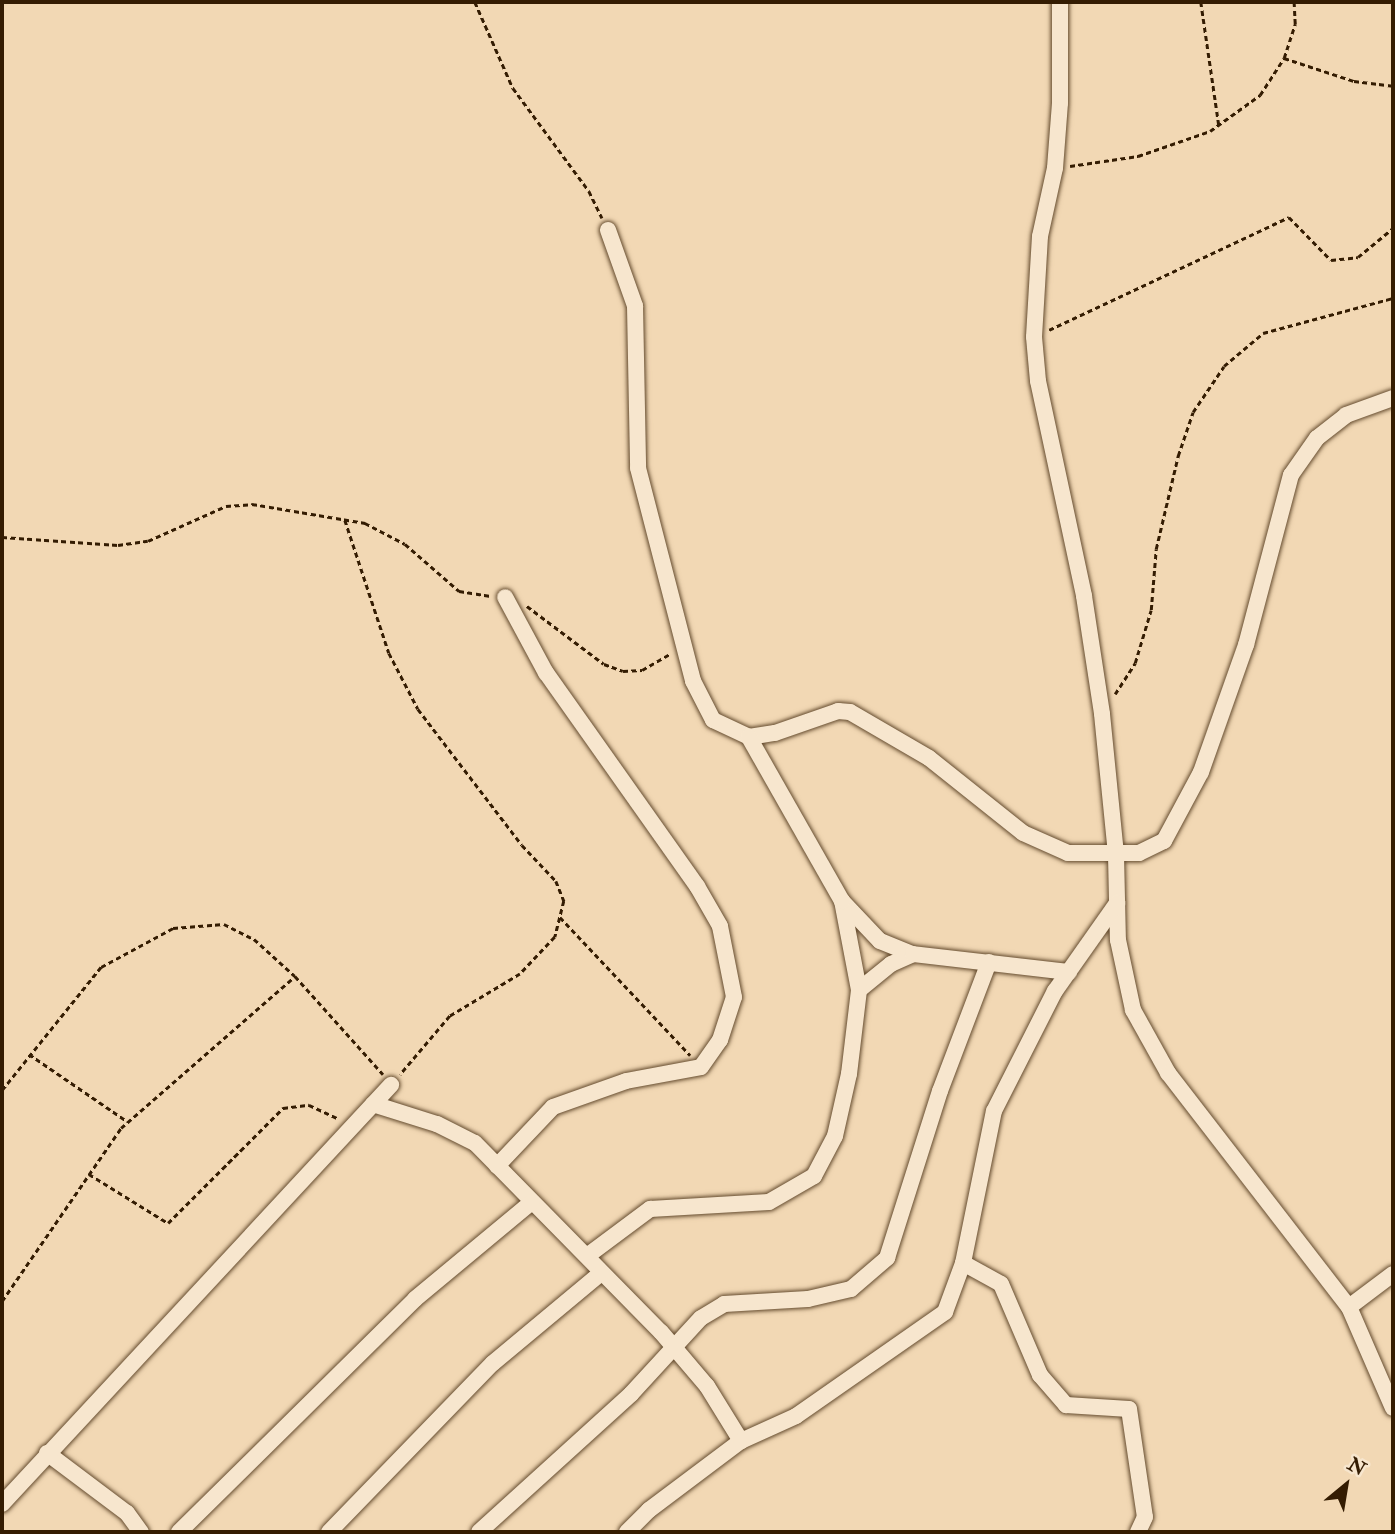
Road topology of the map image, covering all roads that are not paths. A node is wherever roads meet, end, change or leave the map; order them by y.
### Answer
1 (1060, 2) edge
2 (608, 230) road end
3 (1393, 398) edge
4 (505, 597) road end
5 (749, 737) junction
6 (1116, 855) junction
7 (842, 901) junction
8 (1117, 903) junction
9 (913, 954) junction
10 (989, 962) junction
11 (1069, 972) junction
12 (859, 990) junction
13 (391, 1085) road end
14 (373, 1104) junction
15 (497, 1166) junction
16 (532, 1202) junction
17 (587, 1256) junction
18 (963, 1263) junction
19 (601, 1273) junction
20 (1393, 1274) edge
21 (1349, 1307) junction
22 (676, 1349) junction
23 (1393, 1408) edge
24 (741, 1441) junction
25 (47, 1453) junction
26 (2, 1504) edge
27 (141, 1532) edge
28 (179, 1532) edge
29 (329, 1532) edge
30 (479, 1532) edge
31 (627, 1532) edge
32 (1138, 1532) edge

1 - 6 street
2 - 5 street
3 - 6 street
4 - 15 street
5 - 6 street
5 - 7 street
6 - 8 street
7 - 9 street
7 - 12 street
8 - 11 street
8 - 21 street
9 - 10 street
9 - 12 street
10 - 11 street
10 - 22 street
11 - 18 street
12 - 17 street
13 - 14 street
14 - 15 street
14 - 25 street
15 - 16 street
16 - 17 street
16 - 28 street
17 - 19 street
18 - 24 street
18 - 32 street
19 - 22 street
19 - 29 street
20 - 21 street
21 - 23 street
22 - 24 street
22 - 30 street
24 - 31 street
25 - 26 street
25 - 27 street

